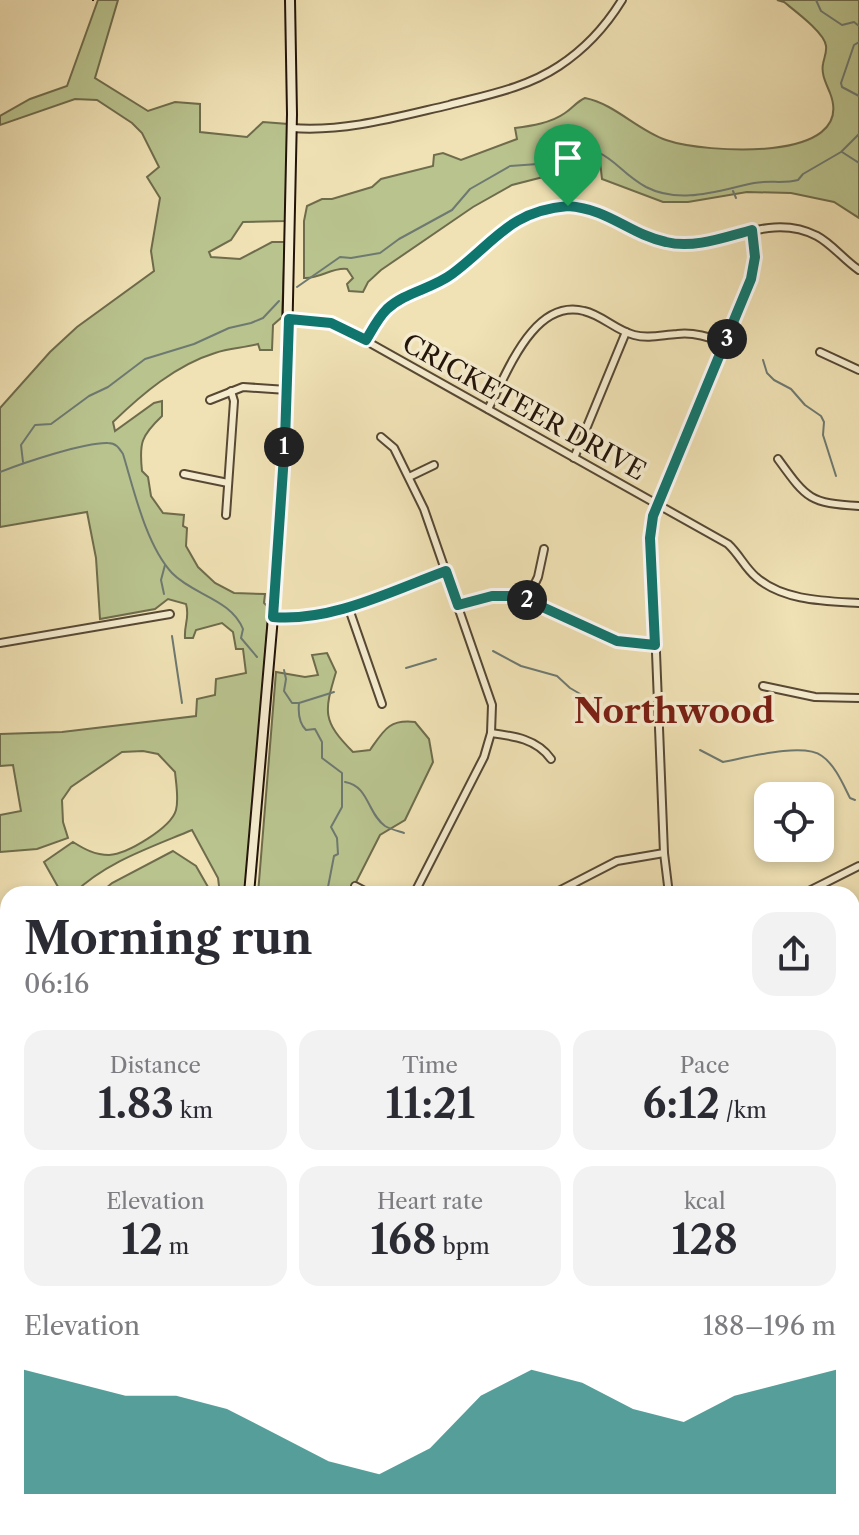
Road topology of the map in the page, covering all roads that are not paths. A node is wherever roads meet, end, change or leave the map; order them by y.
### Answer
1 (290, 0) edge
2 (622, 0) edge
3 (292, 128) junction
4 (752, 230) junction
5 (859, 270) edge
6 (289, 319) junction
7 (626, 332) junction
8 (366, 340) junction
9 (725, 343) junction
10 (820, 352) dead end
11 (859, 370) edge
12 (287, 390) junction
13 (231, 391) junction
14 (210, 400) dead end
15 (488, 409) junction
16 (381, 437) dead end
17 (574, 458) junction
18 (778, 459) dead end
19 (434, 465) dead end
20 (184, 474) dead end
21 (409, 477) junction
22 (228, 483) junction
23 (658, 504) junction
24 (859, 506) edge
25 (226, 515) dead end
26 (544, 549) dead end
27 (446, 571) junction
28 (527, 600) junction
29 (859, 603) edge
30 (458, 605) junction
31 (348, 606) junction
32 (170, 614) dead end
33 (273, 617) junction
34 (0, 643) edge
35 (655, 645) junction
36 (763, 686) dead end
37 (859, 698) edge
38 (382, 704) dead end
39 (491, 733) junction
40 (551, 759) dead end
41 (664, 853) junction
42 (859, 866) edge
43 (250, 886) edge
44 (418, 886) edge
45 (569, 886) edge
46 (668, 886) edge
47 (819, 886) edge

1 - 3 street
2 - 3 street
3 - 6 street
4 - 5 street
4 - 8 street
4 - 9 street
6 - 8 street, CRICKETEER DRIVE
6 - 12 street
7 - 9 street
7 - 15 street
7 - 17 street
8 - 15 street, CRICKETEER DRIVE
9 - 23 street
10 - 11 street
12 - 13 street
12 - 33 street
13 - 14 street
13 - 22 street
15 - 17 street, CRICKETEER DRIVE
16 - 21 street
17 - 23 street, CRICKETEER DRIVE
18 - 24 street
19 - 21 street
20 - 22 street
21 - 27 street
22 - 25 street
23 - 29 street, CRICKETEER DRIVE
23 - 35 street
26 - 28 street
27 - 30 street
27 - 31 street
28 - 30 street
28 - 35 street
30 - 39 street
31 - 33 street
31 - 38 street
32 - 34 street
33 - 43 street
35 - 41 street
36 - 37 street
39 - 40 street
39 - 44 street
41 - 45 street
41 - 46 street
42 - 47 street

